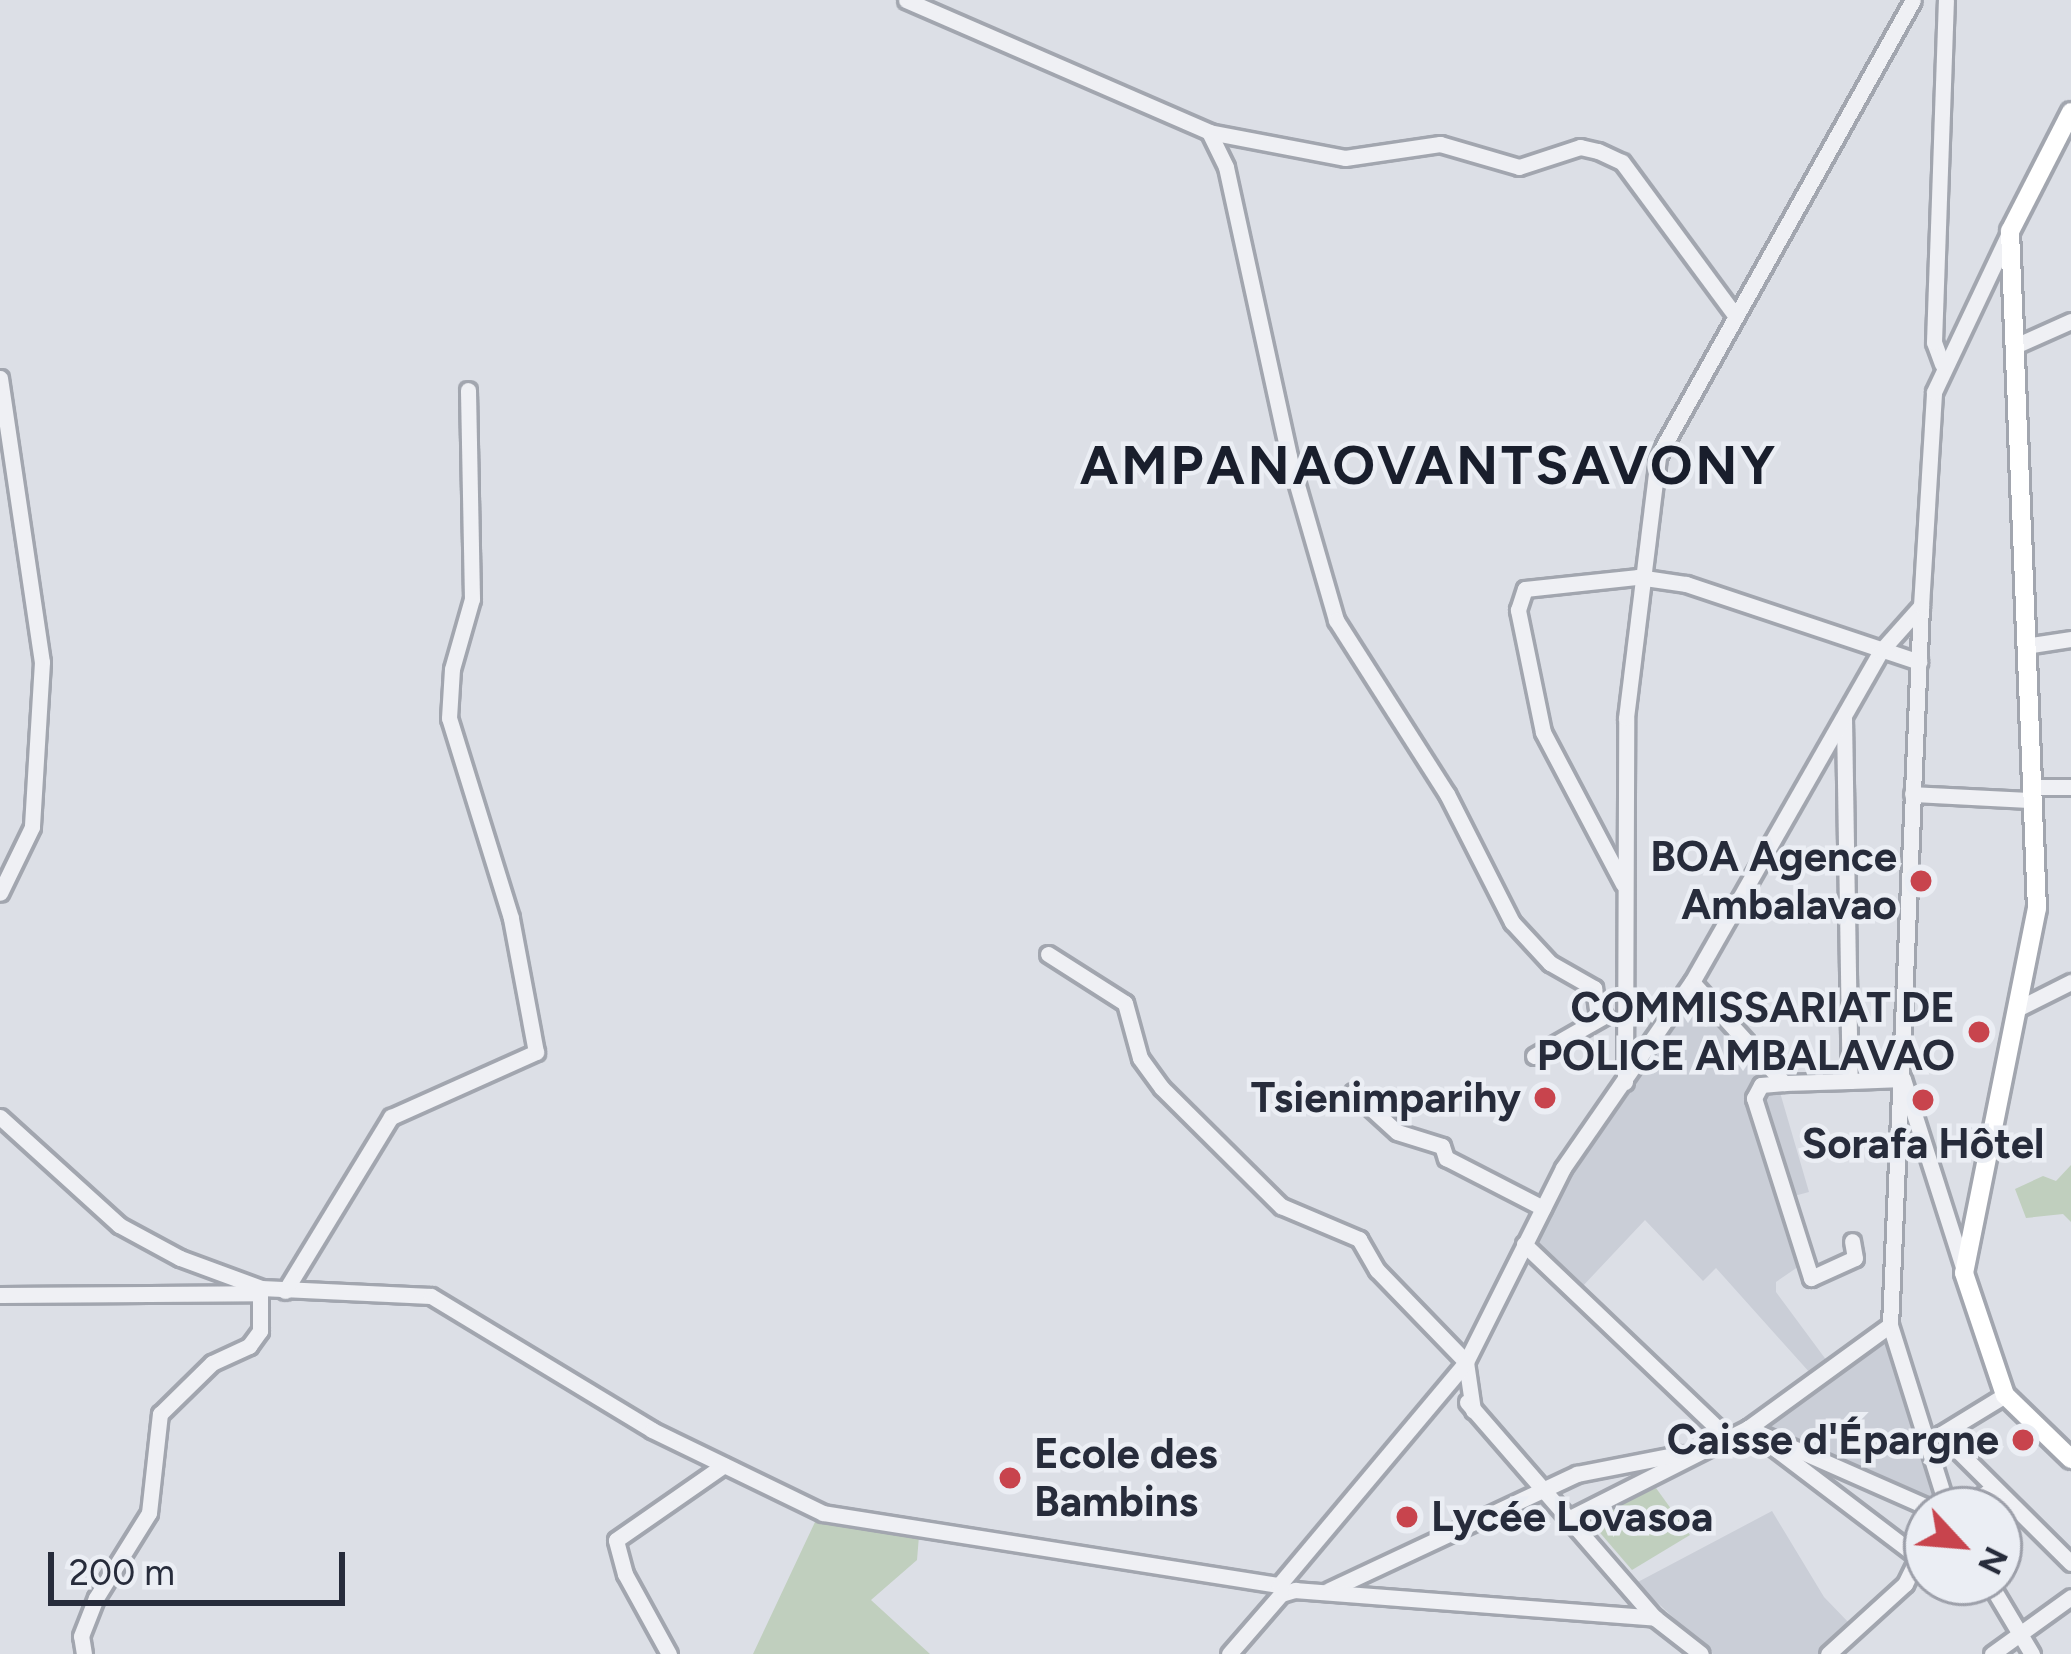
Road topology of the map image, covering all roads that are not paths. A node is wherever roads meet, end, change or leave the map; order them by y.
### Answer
1 (906, 0) edge
2 (1912, 0) edge
3 (1946, 0) edge
4 (2071, 112) edge
5 (1209, 132) junction
6 (2010, 231) junction
7 (1988, 270) junction
8 (2012, 274) junction
9 (1734, 314) junction
10 (2071, 321) edge
11 (2015, 346) junction
12 (1942, 364) junction
13 (0, 378) edge
14 (468, 390) dead end
15 (1638, 577) junction
16 (1921, 606) junction
17 (2071, 639) edge
18 (2025, 646) junction
19 (1880, 652) junction
20 (1919, 662) junction
21 (1844, 718) junction
22 (2071, 787) edge
23 (2032, 793) junction
24 (1912, 794) junction
25 (1624, 887) junction
26 (0, 892) edge
27 (1048, 954) dead end
28 (1692, 982) junction
29 (2071, 982) edge
30 (2021, 1007) junction
31 (1598, 1016) junction
32 (1619, 1016) junction
33 (1534, 1056) dead end
34 (1903, 1079) junction
35 (1850, 1081) junction
36 (1624, 1082) junction
37 (1784, 1083) junction
38 (1353, 1092) dead end
39 (1, 1122) edge
40 (1543, 1208) junction
41 (1946, 1217) junction
42 (1972, 1224) junction
43 (1852, 1241) dead end
44 (1524, 1244) junction
45 (1964, 1273) junction
46 (260, 1291) junction
47 (285, 1291) junction
48 (0, 1295) edge
49 (1890, 1325) junction
50 (1466, 1362) junction
51 (1446, 1389) junction
52 (2005, 1395) junction
53 (1473, 1410) junction
54 (1748, 1428) junction
55 (1932, 1435) junction
56 (1728, 1438) junction
57 (1694, 1451) junction
58 (2071, 1459) edge
59 (724, 1465) junction
60 (1943, 1486) edge
61 (1989, 1486) edge
62 (1543, 1490) junction
63 (1903, 1496) edge
64 (1572, 1517) junction
65 (2023, 1518) edge
66 (1903, 1538) edge
67 (2071, 1563) edge
68 (1903, 1585) edge
69 (1286, 1587) junction
70 (1325, 1592) junction
71 (2071, 1597) edge
72 (2002, 1606) edge
73 (1655, 1618) junction
74 (2019, 1636) junction
75 (84, 1654) edge
76 (669, 1654) edge
77 (1229, 1654) edge
78 (1701, 1654) edge
79 (1828, 1654) edge
80 (1992, 1654) edge
81 (2032, 1654) edge

1 - 5 street
2 - 9 street
3 - 12 street
4 - 6 main road
5 - 9 street
5 - 31 street
6 - 7 street
6 - 8 main road
7 - 8 street
7 - 12 street
8 - 11 main road
9 - 15 street
10 - 11 street
11 - 18 main road
12 - 16 street
13 - 26 street
14 - 47 street
15 - 19 street
15 - 25 street
15 - 25 street
16 - 19 street
16 - 20 street
17 - 18 street
18 - 23 main road
19 - 20 street
19 - 21 street
20 - 24 street
21 - 28 street
21 - 35 street
22 - 23 street
23 - 24 street
23 - 30 main road
24 - 34 street
25 - 32 street
27 - 50 street
28 - 36 street
28 - 37 street
29 - 30 street
30 - 42 main road
31 - 32 street
31 - 33 street
32 - 36 street
34 - 35 street
34 - 41 street
34 - 49 street
35 - 37 street
36 - 40 street
37 - 43 street
38 - 40 street
39 - 46 street
40 - 44 street
41 - 42 street
41 - 45 street
42 - 45 main road
44 - 50 street
44 - 56 street
45 - 52 main road
46 - 47 street
46 - 48 street
46 - 75 street
47 - 59 street
49 - 54 street
49 - 55 street
50 - 51 street
50 - 53 street
51 - 53 street
51 - 69 street
52 - 55 street
52 - 58 main road
53 - 62 street
54 - 56 street
54 - 63 street
54 - 66 street
55 - 60 street
55 - 61 street
56 - 57 street
57 - 62 street
57 - 64 street
59 - 69 street
59 - 76 street
62 - 64 street
62 - 70 street
64 - 73 street
65 - 67 street
68 - 79 street
69 - 70 street
69 - 77 street
70 - 73 street
71 - 74 street
72 - 74 street
73 - 78 street
74 - 80 street
74 - 81 street

